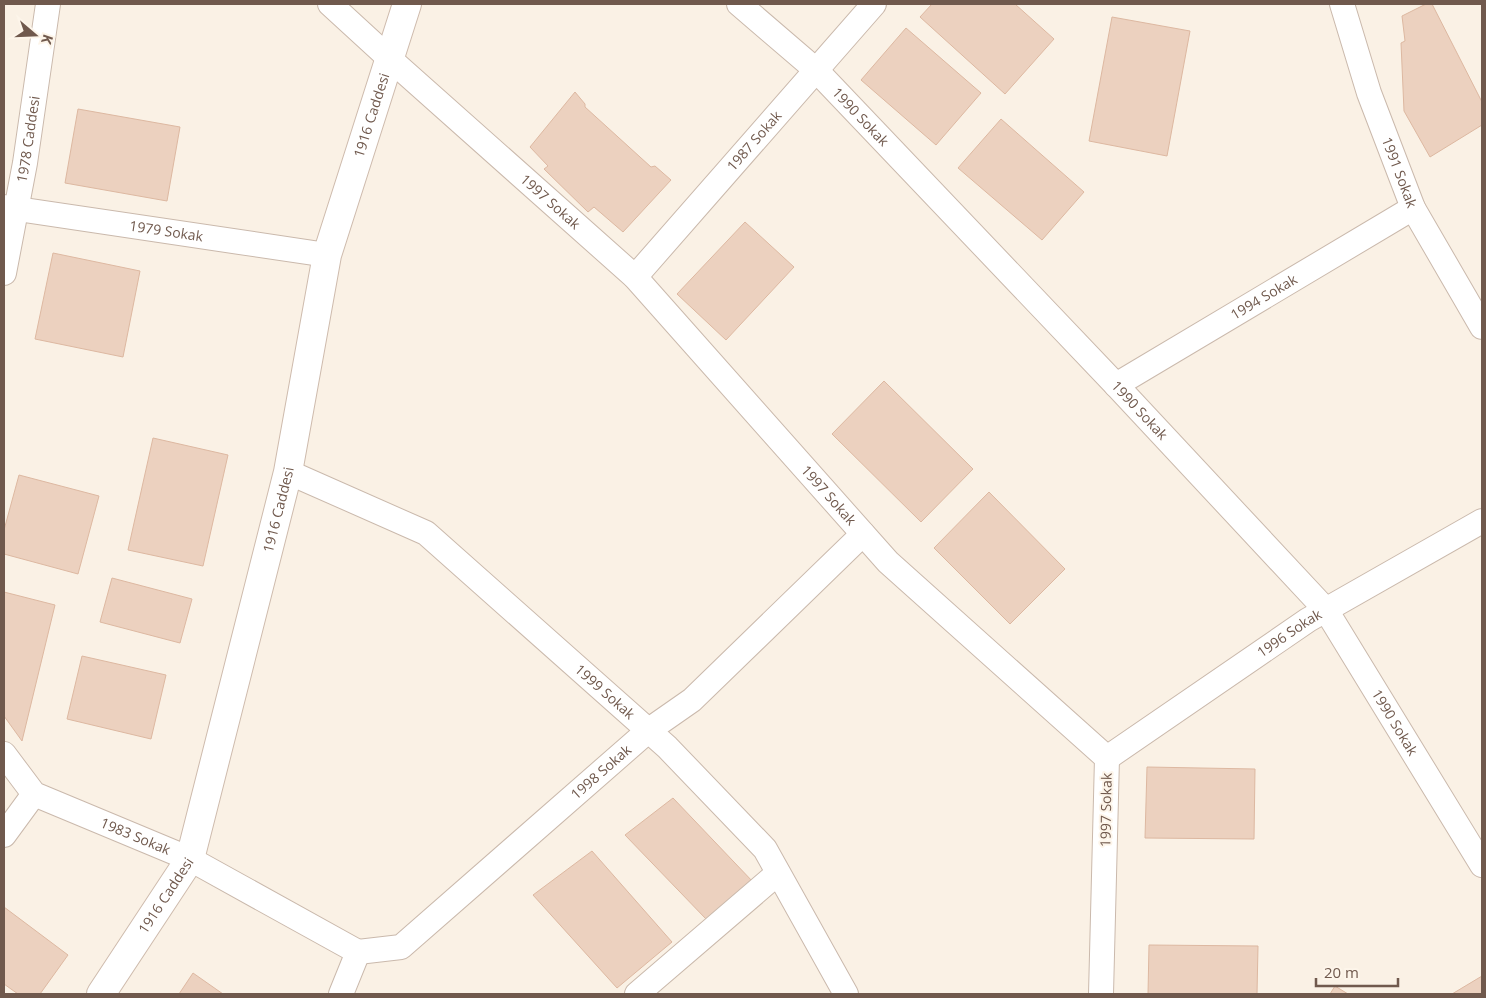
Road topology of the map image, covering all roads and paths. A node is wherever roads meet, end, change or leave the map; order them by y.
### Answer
1 (48, 4) edge
2 (330, 4) edge
3 (408, 4) edge
4 (739, 4) edge
5 (874, 4) edge
6 (1342, 4) edge
7 (390, 60) junction
8 (816, 70) junction
9 (10, 208) edge
10 (1413, 208) junction
11 (327, 255) junction
12 (4, 273) edge
13 (635, 277) junction
14 (1482, 327) edge
15 (1116, 385) junction
16 (288, 472) junction
17 (1482, 521) edge
18 (863, 534) junction
19 (1326, 610) junction
20 (649, 730) junction
21 (4, 754) edge
22 (1107, 758) junction
23 (34, 794) junction
24 (4, 835) edge
25 (190, 859) junction
26 (1482, 865) edge
27 (778, 872) junction
28 (358, 952) junction
29 (101, 994) edge
30 (341, 994) edge
31 (637, 994) edge
32 (846, 994) edge
33 (1101, 994) edge

1 - 9 street, 1978 Caddesi
2 - 7 street, 1997 Sokak
3 - 7 street, 1916 Caddesi
4 - 8 street, 1990 Sokak
5 - 8 street, 1987 Sokak
6 - 10 street, 1991 Sokak
7 - 11 street, 1916 Caddesi
7 - 13 street, 1997 Sokak
8 - 13 street, 1987 Sokak
8 - 15 street, 1990 Sokak
9 - 11 street, 1979 Sokak
9 - 12 street, 1978 Caddesi
10 - 14 street, 1991 Sokak
10 - 15 street, 1994 Sokak
11 - 16 street, 1916 Caddesi
13 - 18 street, 1997 Sokak
15 - 19 street, 1990 Sokak
16 - 20 street, 1999 Sokak
16 - 25 street, 1916 Caddesi
17 - 19 street, 1996 Sokak
18 - 20 street, 1998 Sokak
18 - 22 street, 1997 Sokak
19 - 22 street, 1996 Sokak
19 - 26 street, 1990 Sokak
20 - 27 street, 1999 Sokak
20 - 28 street, 1998 Sokak
21 - 23 street
22 - 33 street, 1997 Sokak
23 - 24 street
23 - 25 street, 1983 Sokak
25 - 28 street, 1983 Sokak
25 - 29 street, 1916 Caddesi
27 - 31 street
27 - 32 street, 1999 Sokak
28 - 30 street

